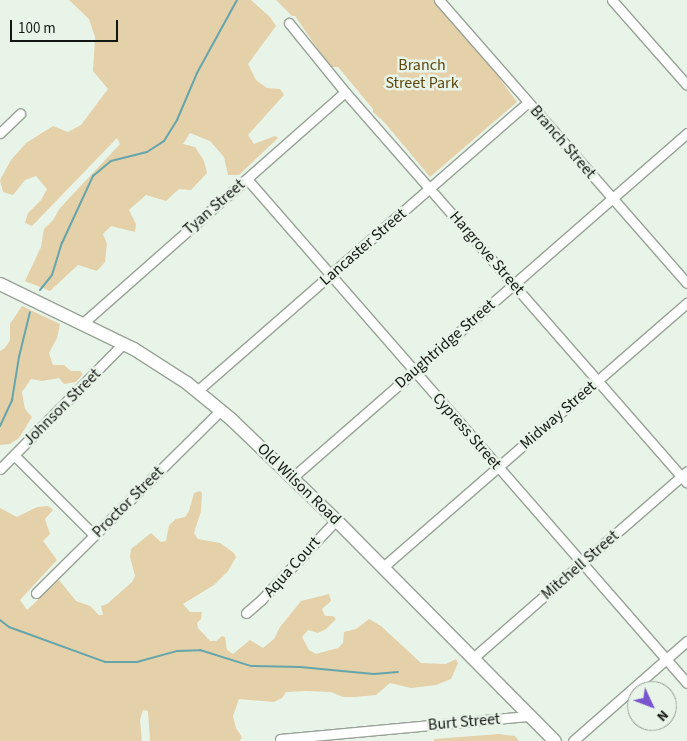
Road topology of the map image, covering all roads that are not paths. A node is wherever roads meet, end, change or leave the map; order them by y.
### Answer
1 (612, 0) edge
2 (445, 2) edge
3 (289, 23) dead end
4 (687, 85) edge
5 (345, 92) junction
6 (528, 102) junction
7 (20, 114) dead end
8 (687, 133) edge
9 (0, 134) edge
10 (247, 179) junction
11 (430, 188) junction
12 (612, 198) junction
13 (332, 274) junction
14 (687, 283) edge
15 (0, 284) edge
16 (514, 284) junction
17 (687, 303) edge
18 (83, 323) junction
19 (124, 343) junction
20 (414, 370) junction
21 (598, 380) junction
22 (197, 391) junction
23 (220, 410) junction
24 (14, 455) junction
25 (499, 467) junction
26 (0, 469) edge
27 (293, 477) junction
28 (685, 477) edge
29 (336, 520) junction
30 (94, 535) junction
31 (582, 563) junction
32 (383, 567) junction
33 (36, 593) dead end
34 (246, 613) dead end
35 (687, 642) edge
36 (473, 658) junction
37 (667, 659) junction
38 (687, 683) edge
39 (528, 716) junction
40 (280, 739) dead end
41 (555, 741) edge
42 (572, 741) edge

1 - 4 street
2 - 6 street, Branch Street
3 - 5 street, Hargrove Street
5 - 10 street, Tyan Street
5 - 11 street, Hargrove Street
6 - 11 street, Lancaster Street
6 - 12 street, Branch Street
7 - 9 street
8 - 12 street, Daughtridge Street
10 - 13 street, Cypress Street
10 - 18 street, Tyan Street
11 - 13 street, Lancaster Street
11 - 16 street, Hargrove Street
12 - 14 street, Branch Street
12 - 16 street, Daughtridge Street
13 - 20 street, Cypress Street
13 - 22 street, Lancaster Street
15 - 18 street, Old Wilson Road
16 - 20 street, Daughtridge Street
16 - 21 street, Hargrove Street
17 - 21 street, Midway Street
18 - 19 street, Old Wilson Road
19 - 22 street, Old Wilson Road
19 - 24 street, Johnson Street
20 - 25 street, Cypress Street
20 - 27 street, Daughtridge Street
21 - 25 street, Midway Street
21 - 28 street, Hargrove Street
22 - 23 street, Old Wilson Road
23 - 27 street, Old Wilson Road
23 - 30 street, Proctor Street
24 - 26 street, Johnson Street
24 - 30 street
25 - 31 street, Cypress Street
25 - 32 street, Midway Street
27 - 29 street, Old Wilson Road
28 - 31 street, Mitchell Street
29 - 32 street, Old Wilson Road
29 - 34 street, Aqua Court
30 - 33 street, Proctor Street
31 - 36 street, Mitchell Street
31 - 37 street, Cypress Street
32 - 36 street, Old Wilson Road
35 - 37 street
36 - 39 street, Old Wilson Road
37 - 38 street, Cypress Street
37 - 42 street
39 - 40 street, Burt Street
39 - 41 street, Old Wilson Road

